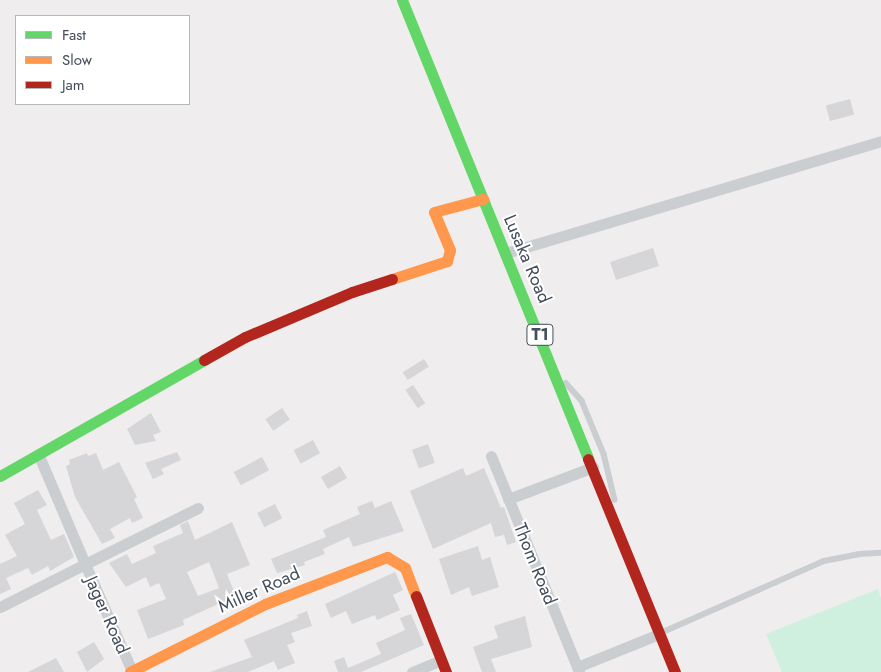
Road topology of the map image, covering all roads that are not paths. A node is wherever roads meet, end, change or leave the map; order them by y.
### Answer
1 (402, 0) edge
2 (881, 141) edge
3 (483, 199) junction
4 (506, 253) junction
5 (553, 369) junction
6 (39, 456) junction
7 (491, 456) dead end
8 (592, 467) junction
9 (0, 476) edge
10 (508, 499) junction
11 (198, 508) dead end
12 (626, 549) junction
13 (881, 553) edge
14 (84, 564) junction
15 (0, 607) edge
16 (659, 634) junction
17 (441, 660) junction
18 (578, 670) edge
19 (131, 671) edge
20 (412, 672) edge
21 (446, 672) edge
22 (675, 672) edge

1 - 3 main road, Lusaka Road / T1
2 - 4 street
3 - 4 main road, Lusaka Road / T1
3 - 6 main road
4 - 5 main road, Lusaka Road / T1
5 - 8 main road, Lusaka Road / T1
5 - 12 lane
6 - 9 main road
6 - 14 street
7 - 10 street, Thom Road
8 - 10 street
8 - 12 main road, Lusaka Road / T1
10 - 18 street, Thom Road
11 - 14 street
12 - 16 main road, Lusaka Road / T1
13 - 16 lane
14 - 15 street, Jager Road
14 - 19 street, Jager Road
16 - 18 street
16 - 22 main road, Lusaka Road / T1
17 - 19 main road, Miller Road
17 - 20 street
17 - 21 main road

